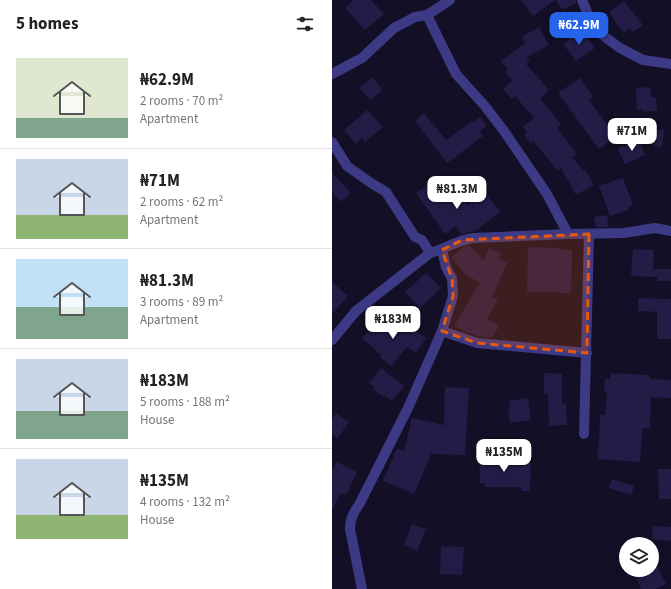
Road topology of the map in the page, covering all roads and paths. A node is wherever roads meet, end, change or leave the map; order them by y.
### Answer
1 (450, 0) edge
2 (582, 0) edge
3 (427, 15) junction
4 (671, 64) edge
5 (332, 74) edge
6 (332, 142) edge
7 (671, 231) edge
8 (568, 234) junction
9 (589, 234) junction
10 (442, 250) junction
11 (430, 253) junction
12 (442, 331) junction
13 (332, 340) edge
14 (587, 352) junction
15 (584, 434) dead end
16 (362, 589) edge

1 - 3 street
2 - 4 street
3 - 5 street
3 - 8 street
6 - 11 street
7 - 9 street
8 - 9 street
8 - 10 street
9 - 14 street
10 - 11 street
10 - 12 street
11 - 13 street
12 - 14 street
12 - 16 street
14 - 15 street

